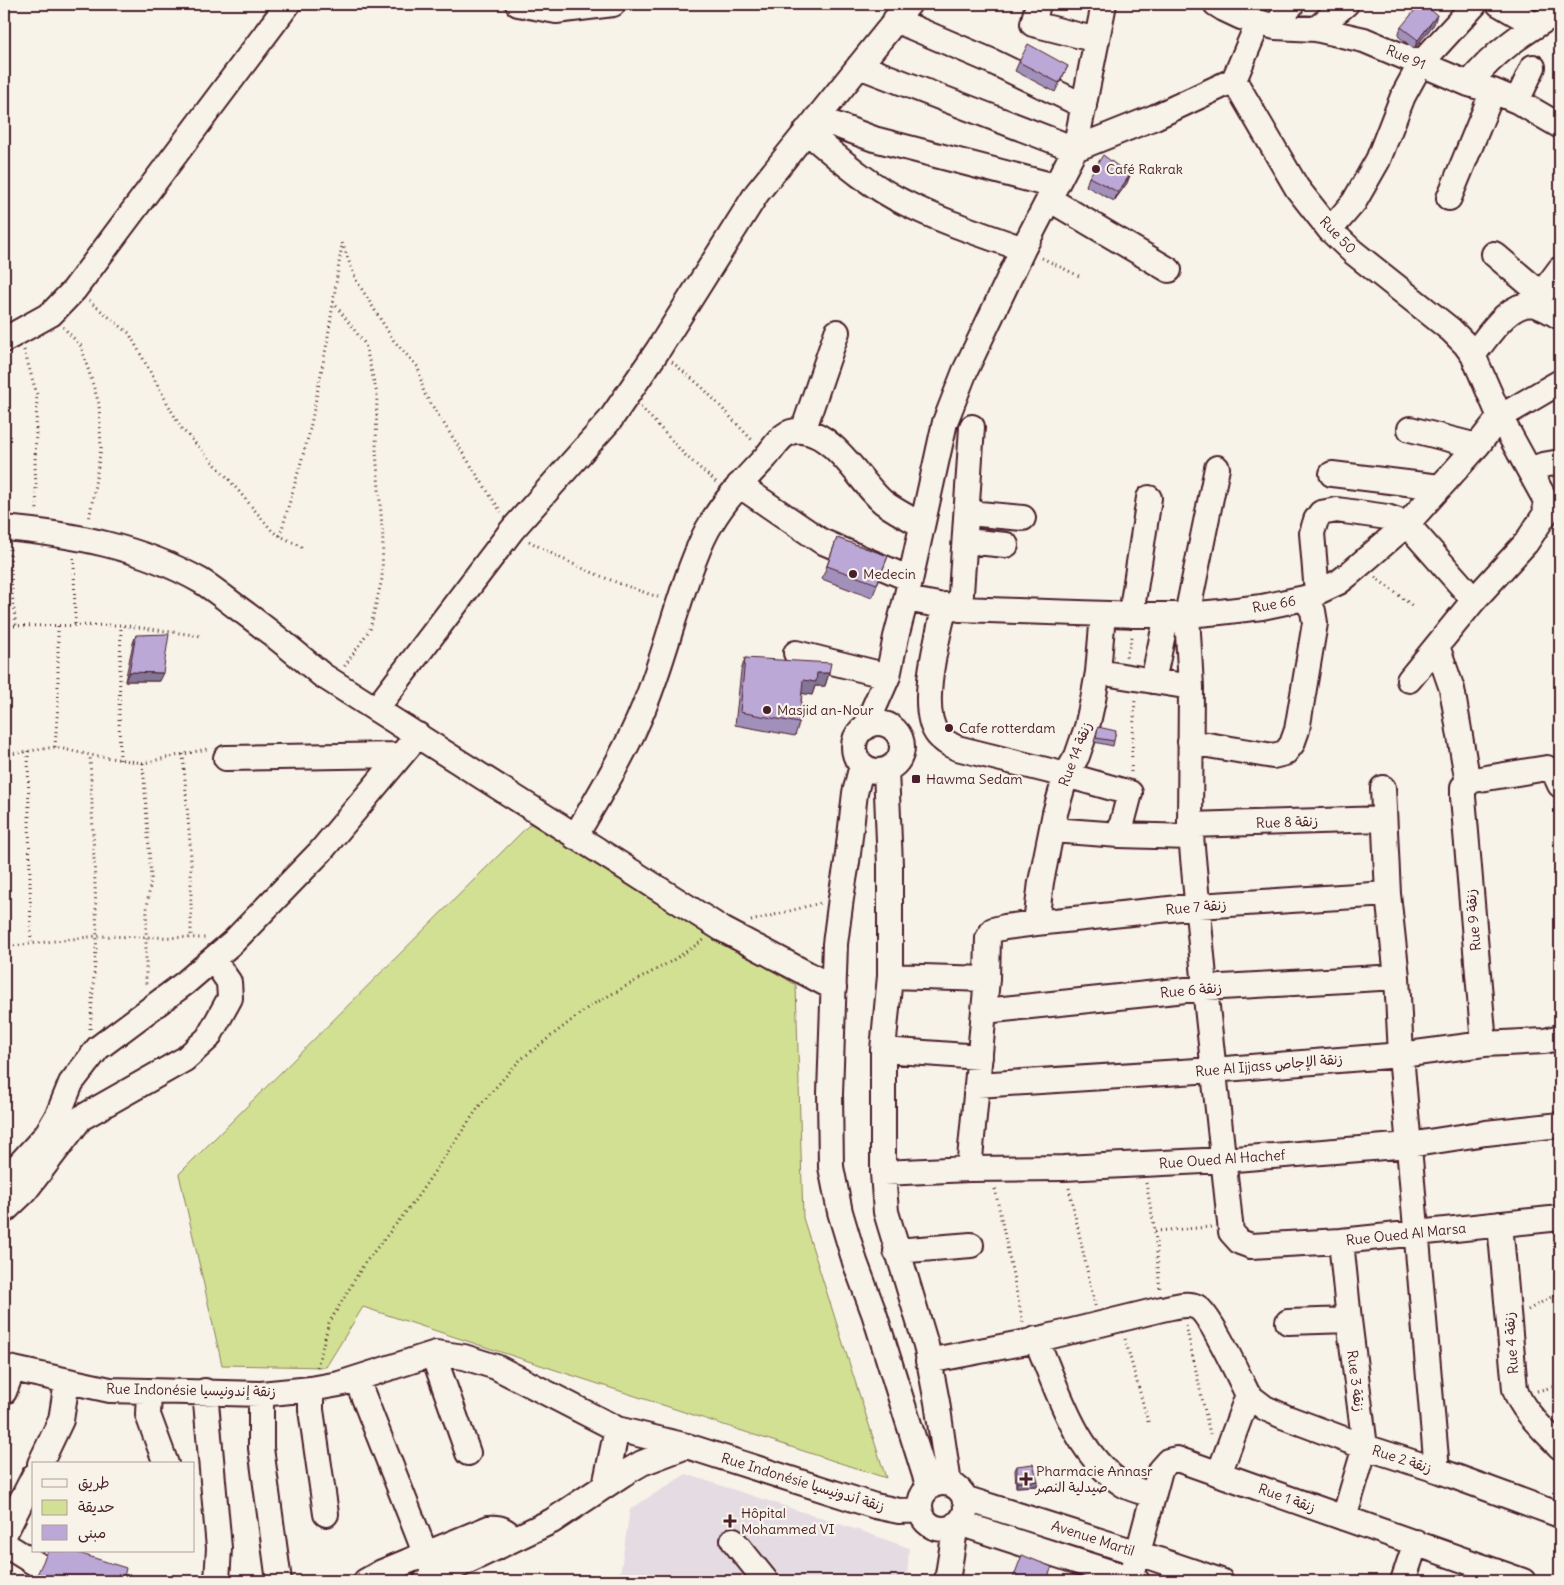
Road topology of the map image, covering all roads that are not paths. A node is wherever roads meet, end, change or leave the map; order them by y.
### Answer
1 (288, 4) edge
2 (518, 4) edge
3 (613, 4) edge
4 (1038, 4) edge
5 (1104, 4) edge
6 (1216, 4) edge
7 (1292, 4) edge
8 (1346, 4) edge
9 (1475, 4) edge
10 (1500, 4) edge
11 (899, 10) edge
12 (1560, 11) edge
13 (1258, 22) junction
14 (1536, 25) junction
15 (1316, 29) junction
16 (1097, 40) junction
17 (1421, 63) junction
18 (859, 66) junction
19 (1533, 67) dead end
20 (1234, 80) junction
21 (1469, 84) junction
22 (1493, 91) junction
23 (1517, 101) junction
24 (1084, 106) junction
25 (812, 124) junction
26 (1560, 126) edge
27 (1075, 149) junction
28 (1052, 192) junction
29 (1449, 198) dead end
30 (1330, 230) junction
31 (1023, 249) junction
32 (1494, 254) dead end
33 (1168, 270) dead end
34 (1560, 270) edge
35 (1538, 299) junction
36 (1560, 317) edge
37 (837, 332) dead end
38 (12, 336) edge
39 (1473, 355) junction
40 (1560, 382) edge
41 (1500, 417) junction
42 (972, 427) dead end
43 (1410, 429) dead end
44 (803, 431) junction
45 (1477, 446) junction
46 (1560, 462) edge
47 (1217, 468) dead end
48 (1530, 470) junction
49 (1332, 474) dead end
50 (1440, 487) junction
51 (735, 490) junction
52 (1149, 498) dead end
53 (968, 513) junction
54 (1022, 518) dead end
55 (1407, 524) junction
56 (922, 525) junction
57 (6, 528) edge
58 (966, 541) junction
59 (1006, 545) dead end
60 (908, 589) junction
61 (1311, 596) junction
62 (1474, 600) junction
63 (953, 607) junction
64 (1104, 614) junction
65 (1135, 615) junction
66 (1177, 615) junction
67 (1437, 646) junction
68 (796, 653) dead end
69 (888, 676) junction
70 (1127, 677) junction
71 (1409, 680) dead end
72 (1191, 688) junction
73 (376, 708) junction
74 (865, 728) junction
75 (896, 731) junction
76 (418, 735) junction
77 (1190, 742) junction
78 (216, 754) road end
79 (402, 755) junction
80 (862, 765) junction
81 (886, 770) junction
82 (1066, 775) junction
83 (1560, 786) edge
84 (1383, 788) dead end
85 (1465, 790) junction
86 (1384, 819) junction
87 (1052, 830) junction
88 (1190, 831) junction
89 (1119, 835) junction
90 (575, 837) junction
91 (1388, 894) junction
92 (1198, 906) junction
93 (1036, 923) junction
94 (213, 959) junction
95 (890, 976) junction
96 (1397, 977) junction
97 (987, 979) junction
98 (834, 988) junction
99 (1205, 988) junction
100 (984, 1011) junction
101 (1560, 1037) edge
102 (1484, 1044) junction
103 (883, 1050) junction
104 (1401, 1055) junction
105 (980, 1057) junction
106 (1213, 1070) junction
107 (977, 1085) junction
108 (1560, 1125) edge
109 (1409, 1145) junction
110 (1223, 1160) junction
111 (980, 1169) junction
112 (883, 1172) junction
113 (4, 1181) edge
114 (4, 1211) edge
115 (1560, 1218) edge
116 (1500, 1224) junction
117 (1417, 1233) junction
118 (1341, 1241) junction
119 (971, 1244) dead end
120 (896, 1251) junction
121 (1348, 1320) junction
122 (1288, 1322) dead end
123 (1031, 1340) junction
124 (433, 1354) junction
125 (928, 1361) junction
126 (8, 1368) edge
127 (357, 1380) junction
128 (67, 1382) junction
129 (311, 1389) junction
130 (149, 1391) junction
131 (205, 1391) junction
132 (4, 1392) edge
133 (261, 1394) junction
134 (1248, 1395) junction
135 (617, 1429) junction
136 (687, 1446) junction
137 (1365, 1447) junction
138 (1560, 1447) edge
139 (468, 1453) dead end
140 (41, 1462) edge
141 (165, 1462) edge
142 (1209, 1470) junction
143 (1437, 1470) junction
144 (32, 1480) edge
145 (605, 1486) junction
146 (947, 1490) junction
147 (1153, 1494) junction
148 (326, 1514) dead end
149 (1560, 1515) edge
150 (925, 1517) junction
151 (1344, 1518) junction
152 (957, 1523) junction
153 (4, 1536) edge
154 (514, 1539) junction
155 (733, 1540) dead end
156 (1416, 1542) junction
157 (4, 1544) edge
158 (1138, 1553) junction
159 (426, 1555) junction
160 (38, 1565) dead end
161 (947, 1577) edge
162 (431, 1579) edge
163 (1133, 1580) edge
164 (218, 1581) edge
165 (279, 1581) edge
166 (366, 1581) edge
167 (766, 1581) edge
168 (1221, 1581) edge
169 (1403, 1581) edge
170 (1523, 1581) edge

1 - 38 street
2 - 3 street
4 - 16 street
5 - 16 street
6 - 13 street
7 - 13 street
8 - 15 street
9 - 17 street
10 - 14 street
11 - 18 street
11 - 24 street
12 - 14 street
13 - 15 street, Rue 91
13 - 20 street
14 - 21 street
15 - 17 street, Rue 91
16 - 24 street
17 - 21 street, Rue 91
17 - 30 street
18 - 25 street
18 - 27 street
19 - 23 street
20 - 27 street
20 - 30 street, Rue 50
21 - 22 street, Rue 91
22 - 23 street, Rue 91
22 - 29 street
23 - 26 street, Rue 91
24 - 27 street
25 - 28 street
25 - 31 street
25 - 73 street
27 - 28 street
28 - 31 street
28 - 33 street
30 - 39 street, Rue 50
31 - 56 street
32 - 35 street
34 - 35 street
35 - 36 street
35 - 39 street
37 - 44 street
39 - 41 street, Rue 50
40 - 41 street, Rue 66
41 - 45 street, Rue 66
41 - 48 street, Rue 50
42 - 53 street
43 - 45 street
44 - 51 street
44 - 56 street
45 - 50 street, Rue 66
46 - 48 street
47 - 66 street
48 - 62 street, Rue 50
49 - 50 street
50 - 55 street, Rue 66
51 - 60 street, Rue 66
51 - 90 street
52 - 65 street
53 - 54 street
53 - 58 street
55 - 61 street, Rue 66
55 - 61 street
55 - 62 street
56 - 60 street
57 - 73 street
58 - 59 street
58 - 63 street
60 - 63 street, Rue 66
60 - 69 street
61 - 66 street, Rue 66
61 - 77 street
62 - 67 street, Rue 50
63 - 64 street, Rue 66
63 - 82 street
64 - 65 street, Rue 66
64 - 70 street, Rue 14 زنقة
65 - 66 street, Rue 66
66 - 70 street
66 - 72 street
67 - 71 street, Rue 50
67 - 85 street, Rue 9 زنقة
68 - 69 street
69 - 74 street
69 - 75 street
70 - 72 street
70 - 82 street, Rue 14 زنقة
72 - 77 street
73 - 76 street
74 - 75 street
74 - 80 street
75 - 81 street
76 - 79 street
76 - 90 street
77 - 88 street
78 - 79 street
79 - 94 street
80 - 81 street
80 - 98 street
81 - 95 street
82 - 87 street, Rue 14 زنقة
82 - 89 street
83 - 85 street
84 - 86 street
85 - 102 street, Rue 9 زنقة
86 - 88 street, Rue 8 زنقة
86 - 91 street
87 - 89 street, Rue 8 زنقة
87 - 93 street, Rue 14 زنقة
88 - 89 street, Rue 8 زنقة
88 - 92 street
90 - 98 street
91 - 92 street, Rue 7 زنقة
91 - 96 street
92 - 93 street, Rue 7 زنقة
92 - 99 street
93 - 97 street, Rue 7 زنقة
94 - 113 street
94 - 114 street
95 - 97 street
95 - 103 street
96 - 99 street, Rue 6 زنقة
96 - 104 street
97 - 100 street
98 - 146 street
99 - 100 street, Rue 6 زنقة
99 - 106 street
100 - 105 street
101 - 102 street, Rue Al Ijjass زنقة الإجاص
102 - 104 street, Rue Al Ijjass زنقة الإجاص
103 - 105 street
103 - 112 street
104 - 106 street, Rue Al Ijjass زنقة الإجاص
104 - 109 street
105 - 107 street
106 - 107 street, Rue Al Ijjass زنقة الإجاص
106 - 110 street
107 - 111 street
108 - 109 street, Rue Oued Al Hachef
109 - 110 street, Rue Oued Al Hachef
109 - 117 street
110 - 111 street, Rue Oued Al Hachef
110 - 118 street, Rue Oued Al Marsa
111 - 112 street, Rue Oued Al Hachef
112 - 120 street
115 - 116 street, Rue Oued Al Marsa
116 - 117 street, Rue Oued Al Marsa
116 - 138 street, Rue 4 زنقة
117 - 118 street, Rue Oued Al Marsa
117 - 143 street
118 - 121 street, Rue 3 زنقة
119 - 120 street
120 - 125 street
121 - 122 street
121 - 137 street, Rue 3 زنقة
123 - 125 street
123 - 134 street
123 - 147 street
124 - 127 street, Rue Indonésie زنقة إندونيسيا
124 - 135 street, Rue Indonésie زنقة إندونيسيا
124 - 139 street
125 - 146 street
126 - 128 street, Rue Indonésie زنقة إندونيسيا
126 - 132 street
127 - 129 street, Rue Indonésie زنقة إندونيسيا
127 - 159 street
128 - 130 street, Rue Indonésie زنقة إندونيسيا
128 - 140 street
129 - 133 street, Rue Indonésie زنقة إندونيسيا
129 - 148 street
130 - 131 street, Rue Indonésie زنقة إندونيسيا
130 - 141 street
131 - 133 street, Rue Indonésie زنقة إندونيسيا
131 - 164 street
133 - 165 street
134 - 137 street, Rue 2 زنقة
134 - 142 street
135 - 136 street, Rue Indonésie زنقة إندونيسيا
135 - 145 street
136 - 145 street
136 - 150 street, Rue Indonésie زنقة أندونيسيا
137 - 143 street, Rue 2 زنقة
137 - 151 street, Rue 3 زنقة
142 - 147 street, Rue 1 زنقة
142 - 151 street, Rue 1 زنقة
143 - 149 street, Rue 2 زنقة
144 - 153 street
145 - 154 street
146 - 150 street
146 - 152 street
146 - 158 street, Avenue Martil
147 - 158 street, Rue 1 زنقة
150 - 152 street
150 - 161 street
151 - 156 street, Rue 1 زنقة
152 - 161 street
152 - 163 street, Avenue Martil
154 - 159 street
154 - 162 street
155 - 167 street
156 - 169 street
156 - 170 street, Rue 1 زنقة
157 - 160 street
158 - 163 street, Rue 1 زنقة
158 - 168 street, Avenue Martil
159 - 162 street
159 - 166 street

